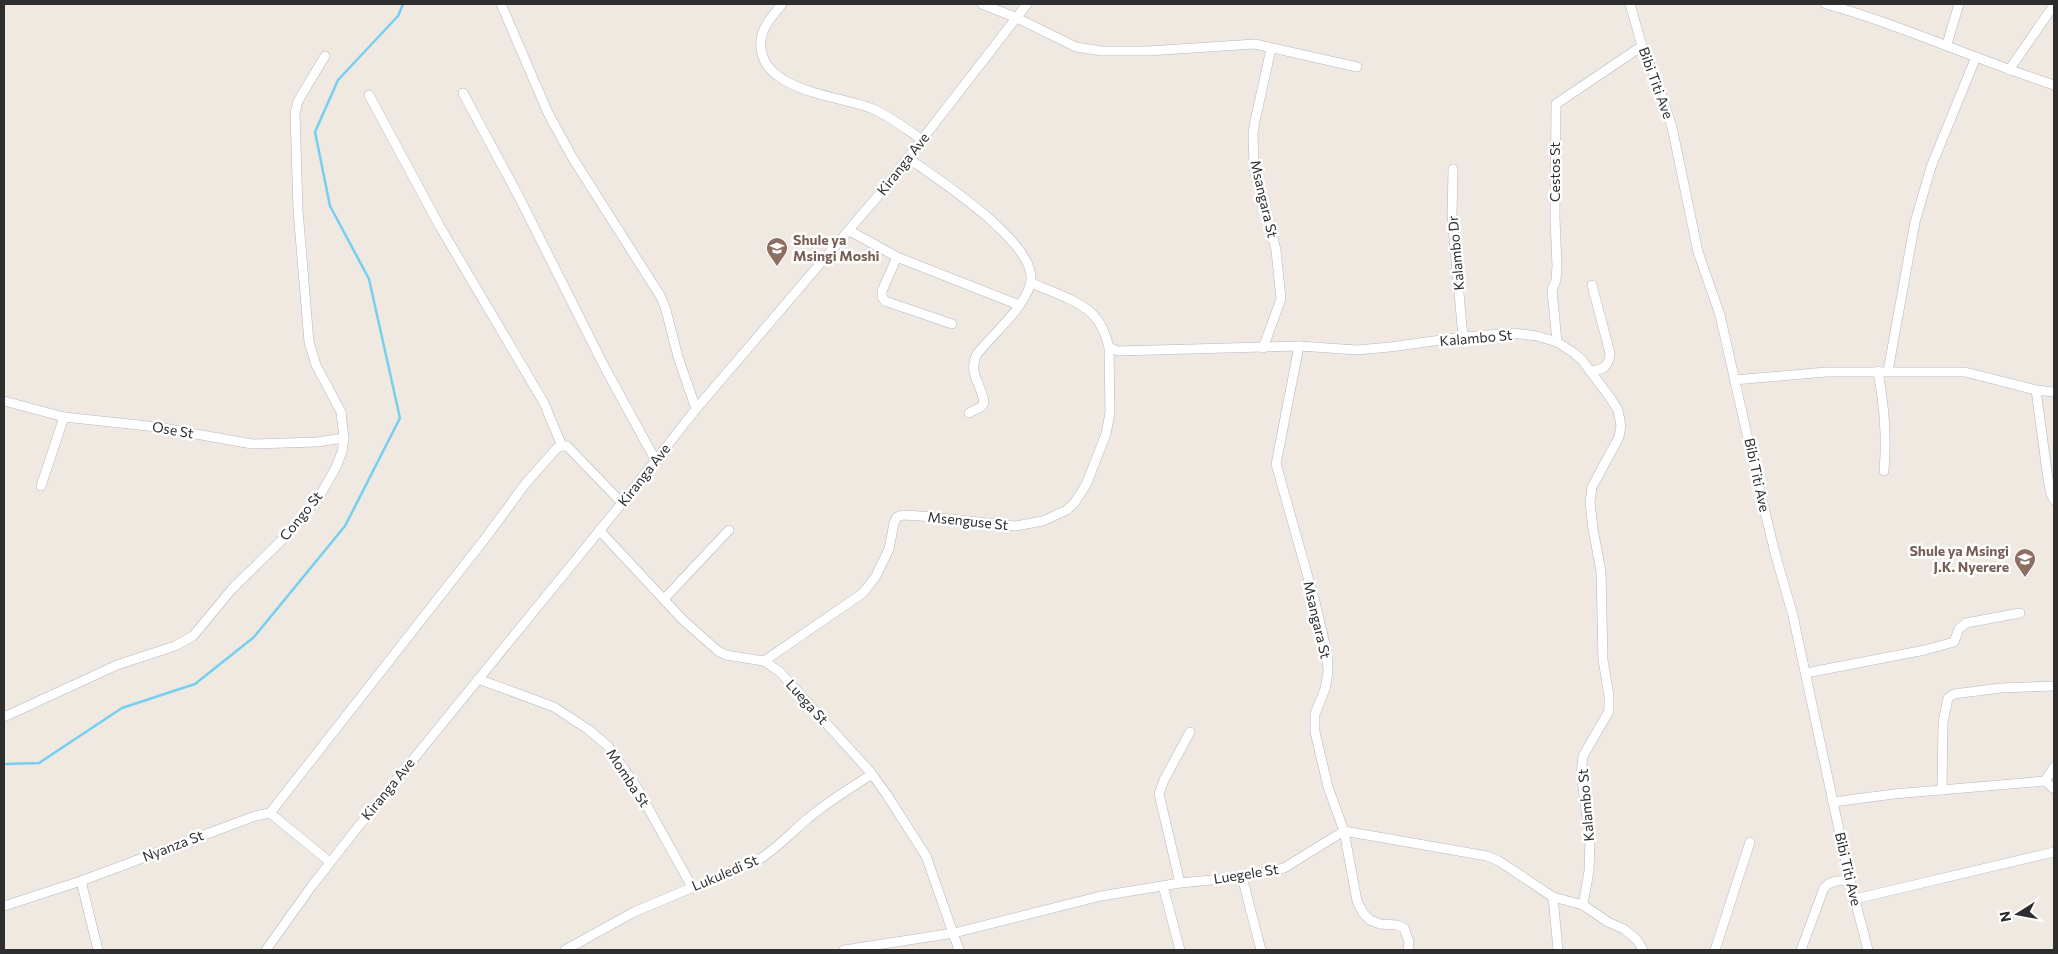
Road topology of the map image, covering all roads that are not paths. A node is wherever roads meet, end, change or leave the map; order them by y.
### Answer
1 (500, 4) edge
2 (782, 4) edge
3 (982, 4) edge
4 (1027, 4) edge
5 (1630, 4) edge
6 (1826, 4) edge
7 (1959, 4) edge
8 (2054, 5) edge
9 (1017, 18) junction
10 (1947, 44) junction
11 (1642, 46) junction
12 (1271, 49) junction
13 (325, 56) dead end
14 (1976, 57) junction
15 (1357, 68) dead end
16 (2009, 70) junction
17 (2054, 85) edge
18 (463, 93) dead end
19 (369, 95) dead end
20 (922, 140) junction
21 (908, 158) junction
22 (1453, 169) dead end
23 (850, 231) junction
24 (898, 257) junction
25 (1031, 283) junction
26 (1592, 285) dead end
27 (1019, 305) junction
28 (952, 324) dead end
29 (1463, 337) junction
30 (1557, 342) junction
31 (1299, 346) junction
32 (1108, 347) junction
33 (1263, 348) junction
34 (1590, 371) junction
35 (1878, 371) junction
36 (1888, 371) junction
37 (1734, 380) junction
38 (2036, 390) junction
39 (2054, 392) edge
40 (4, 401) edge
41 (696, 409) junction
42 (968, 413) dead end
43 (64, 417) junction
44 (344, 438) junction
45 (562, 446) junction
46 (656, 461) junction
47 (1884, 471) dead end
48 (41, 486) dead end
49 (2054, 500) edge
50 (622, 503) junction
51 (599, 530) junction
52 (729, 530) dead end
53 (664, 599) junction
54 (2020, 613) dead end
55 (764, 661) junction
56 (1806, 673) junction
57 (478, 678) junction
58 (2054, 686) edge
59 (4, 717) edge
60 (1190, 732) dead end
61 (2054, 766) edge
62 (872, 774) junction
63 (2045, 781) junction
64 (2054, 789) edge
65 (1942, 790) junction
66 (1833, 802) junction
67 (270, 813) junction
68 (1344, 831) junction
69 (1750, 842) dead end
70 (2054, 852) edge
71 (330, 862) junction
72 (1242, 877) junction
73 (81, 881) junction
74 (1850, 882) junction
75 (1180, 883) junction
76 (1163, 886) junction
77 (692, 887) junction
78 (1553, 897) junction
79 (1855, 899) junction
80 (1584, 905) junction
81 (4, 906) edge
82 (954, 933) junction
83 (272, 948) edge
84 (875, 948) edge
85 (98, 950) edge
86 (565, 950) edge
87 (844, 950) edge
88 (959, 950) edge
89 (1180, 950) edge
90 (1261, 950) edge
91 (1408, 950) edge
92 (1558, 950) edge
93 (1643, 950) edge
94 (1715, 950) edge
95 (1802, 950) edge
96 (1868, 950) edge

1 - 41 street
2 - 20 street
3 - 9 street
4 - 9 street, Kiranga Ave
5 - 11 street, Bibi Titi Ave
6 - 10 street
7 - 10 street
8 - 16 street
9 - 12 street
9 - 20 street, Kiranga Ave
10 - 14 street
11 - 30 street, Cestos St
11 - 37 street, Bibi Titi Ave
12 - 15 street
12 - 33 street, Msangara St
13 - 44 street, Congo St
14 - 16 street
14 - 36 street
16 - 17 street
18 - 46 street
19 - 45 street
20 - 21 street, Kiranga Ave
21 - 23 street, Kiranga Ave
21 - 25 street
22 - 29 street, Kalambo Dr
23 - 24 street
23 - 41 street, Kiranga Ave
24 - 27 street
24 - 28 street
25 - 27 street
25 - 32 street
26 - 34 street
27 - 42 street
29 - 30 street, Kalambo St
29 - 31 street, Kalambo St
30 - 34 street, Kalambo St
31 - 33 street, Kalambo St
31 - 68 street, Msangara St
32 - 33 street, Kalambo St
32 - 55 street, Msenguse St
34 - 80 street, Kalambo St
35 - 36 street
35 - 37 street
35 - 47 street
36 - 38 street
37 - 56 street, Bibi Titi Ave
38 - 39 street
38 - 49 street
40 - 43 street, Ose St
41 - 46 street, Kiranga Ave
43 - 44 street, Ose St
43 - 48 street
44 - 59 street, Congo St
45 - 50 street
45 - 67 street
46 - 50 street, Kiranga Ave
50 - 51 street, Kiranga Ave
51 - 53 street, Luega St
51 - 57 street, Kiranga Ave
52 - 53 street
53 - 55 street, Luega St
54 - 56 street
55 - 62 street, Luega St
56 - 66 street, Bibi Titi Ave
57 - 71 street, Kiranga Ave
57 - 77 street, Momba St
58 - 65 street
60 - 75 street
61 - 63 street
62 - 77 street, Lukuledi St
62 - 82 street, Luega St
63 - 64 street
63 - 65 street
65 - 66 street
66 - 74 street, Bibi Titi Ave
67 - 71 street
67 - 73 street, Nyanza St
68 - 72 street, Luegele St
68 - 78 street
68 - 91 street, Msangara St
69 - 94 street
70 - 79 street
71 - 83 street, Kiranga Ave
72 - 75 street, Luegele St
72 - 90 street
73 - 81 street, Nyanza St
73 - 85 street
74 - 79 street, Bibi Titi Ave
74 - 95 street
75 - 76 street, Luegele St
76 - 82 street, Luegele St
76 - 89 street
77 - 86 street, Lukuledi St
78 - 80 street
78 - 92 street
79 - 96 street, Bibi Titi Ave
80 - 93 street
82 - 84 street, Luegele St
82 - 88 street, Luega St
84 - 87 street, Luegele St

